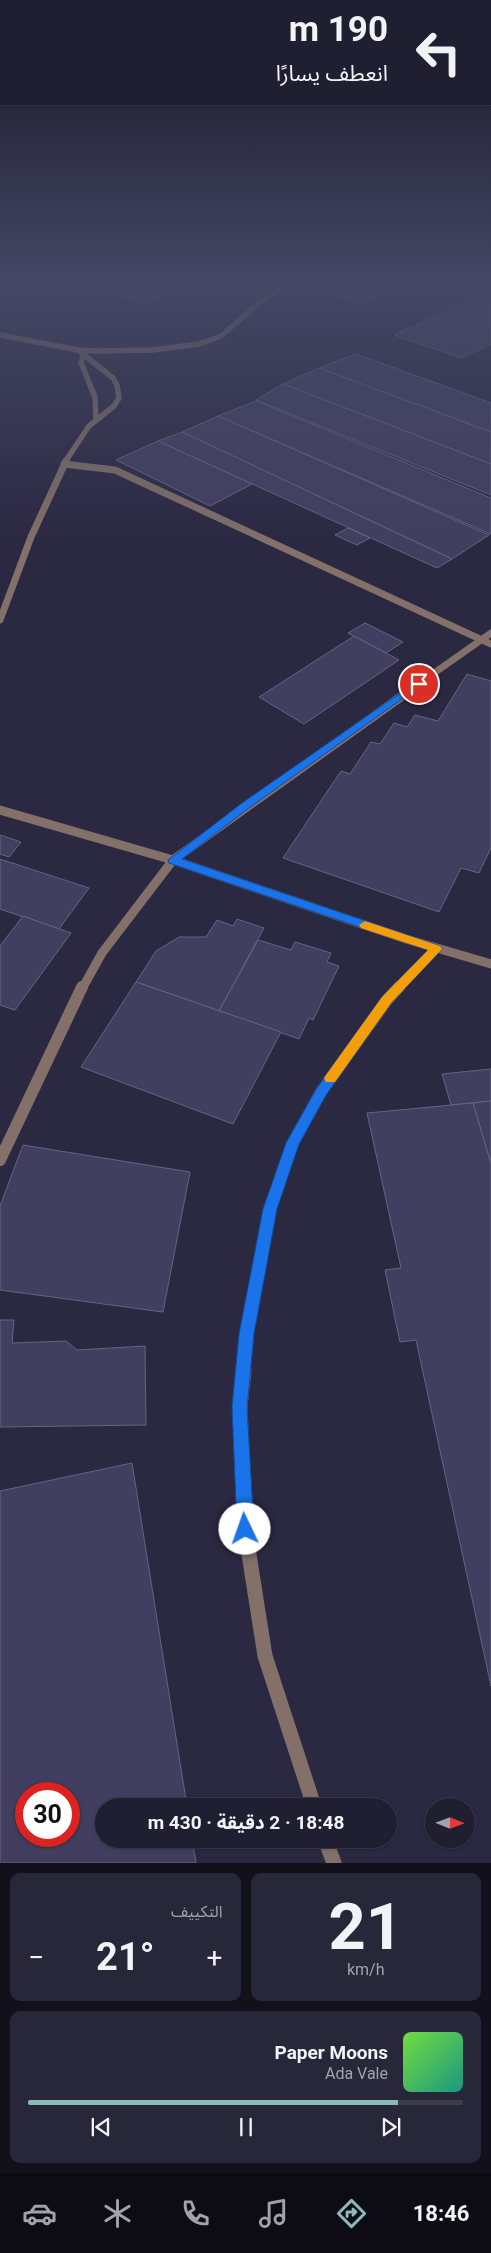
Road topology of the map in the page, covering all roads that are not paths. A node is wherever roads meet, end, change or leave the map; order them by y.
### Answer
1 (84, 370) edge
2 (106, 370) edge
3 (96, 419) junction
4 (64, 464) junction
5 (0, 620) edge
6 (491, 633) edge
7 (486, 642) edge
8 (0, 810) edge
9 (173, 860) junction
10 (436, 949) junction
11 (491, 964) edge
12 (0, 1160) edge
13 (311, 1798) edge
14 (329, 1848) edge
15 (334, 1863) edge

1 - 3 street
2 - 3 street
3 - 4 street
4 - 5 street
4 - 7 street
6 - 7 street
7 - 9 street
8 - 9 street
9 - 10 street
9 - 12 street
10 - 11 street
10 - 13 street
14 - 15 street

